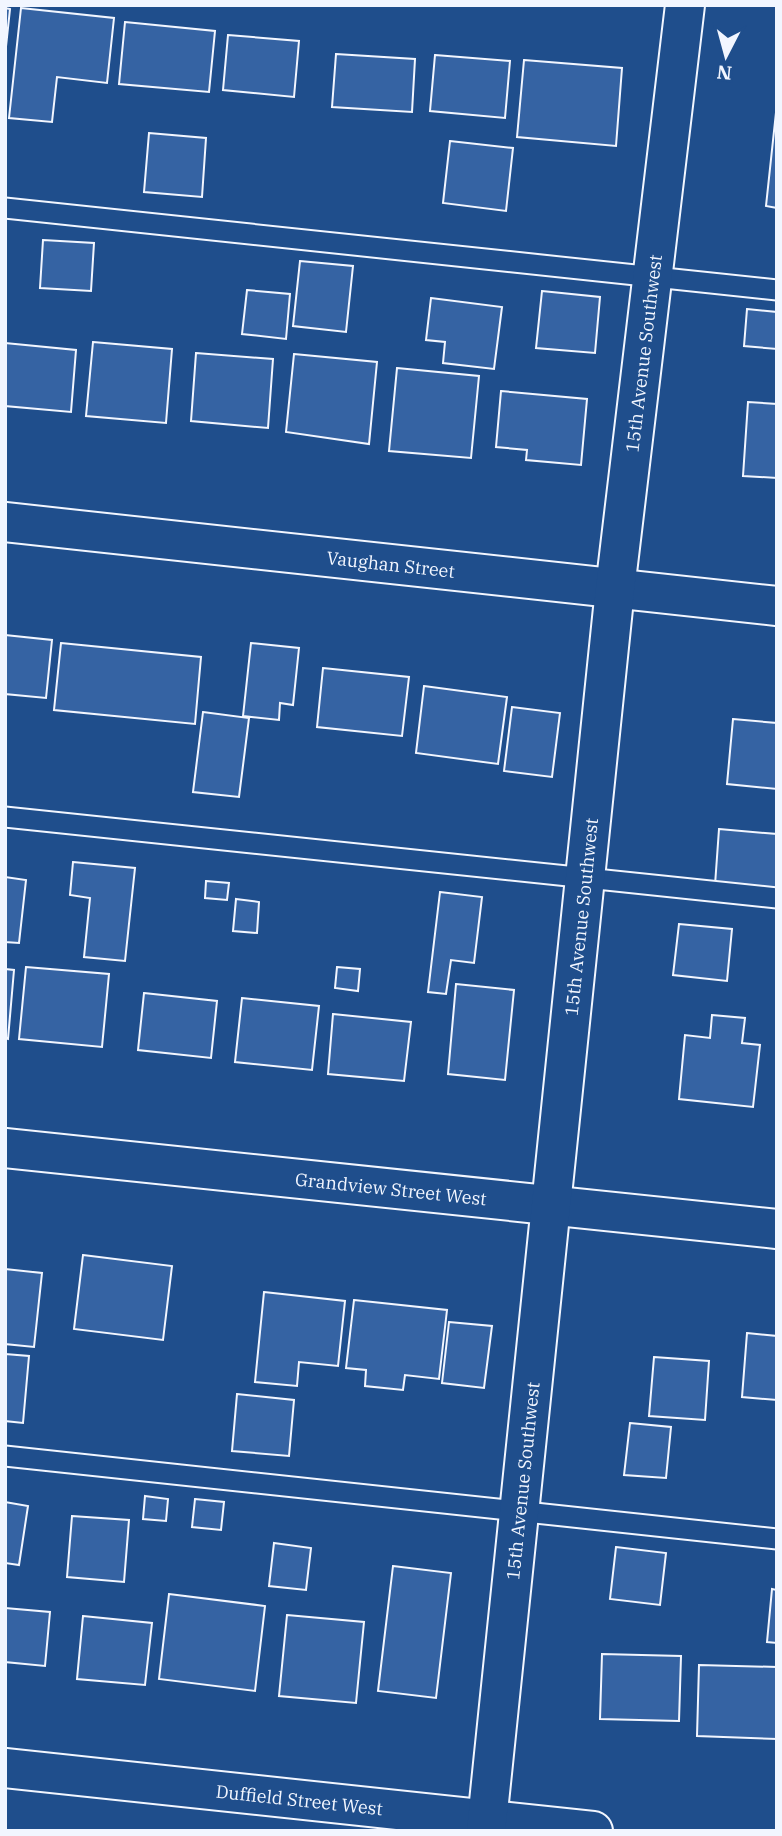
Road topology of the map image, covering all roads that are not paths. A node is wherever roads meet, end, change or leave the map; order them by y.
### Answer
1 (685, 5) edge
2 (5, 208) edge
3 (651, 277) junction
4 (777, 290) edge
5 (5, 522) edge
6 (614, 589) junction
7 (777, 606) edge
8 (5, 817) edge
9 (585, 877) junction
10 (777, 898) edge
11 (5, 1148) edge
12 (551, 1205) junction
13 (777, 1229) edge
14 (5, 1456) edge
15 (519, 1513) junction
16 (777, 1539) edge
17 (5, 1768) edge
18 (487, 1825) edge
19 (593, 1831) edge

1 - 3 street, 15th Avenue Southwest
2 - 3 lane
3 - 4 lane
3 - 6 street, 15th Avenue Southwest
5 - 6 street, Vaughan Street
6 - 7 street, Vaughan Street
6 - 9 street, 15th Avenue Southwest
8 - 9 lane
9 - 10 lane
9 - 12 street, 15th Avenue Southwest
11 - 12 street, Grandview Street West
12 - 13 street, Grandview Street West
12 - 15 street, 15th Avenue Southwest
14 - 15 lane
15 - 16 lane
15 - 18 street, 15th Avenue Southwest
17 - 18 street, Duffield Street West
18 - 19 street, Duffield Street West

